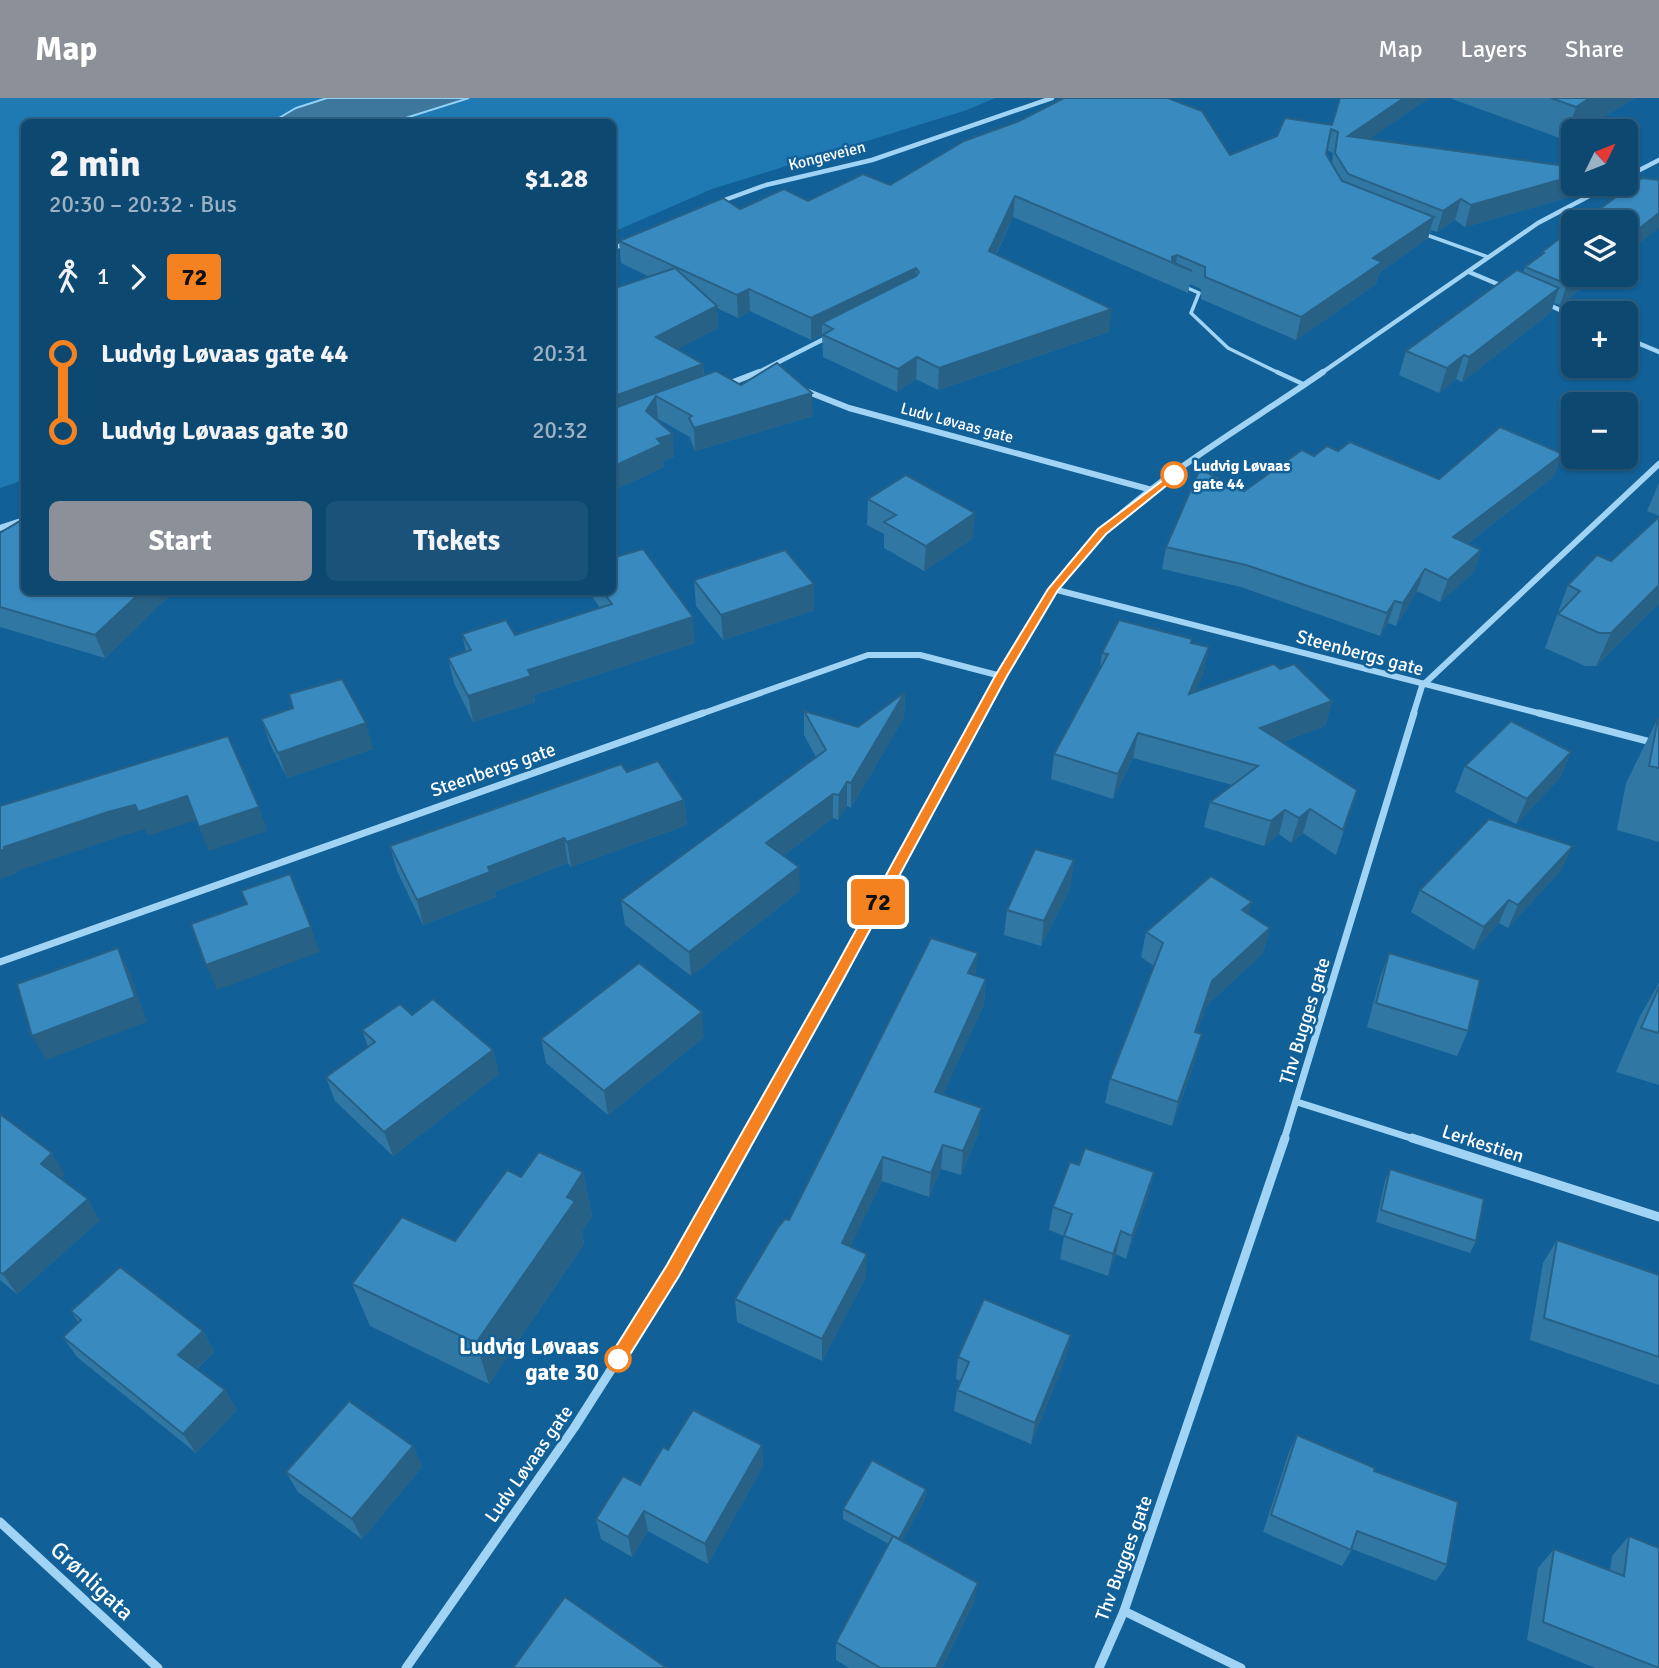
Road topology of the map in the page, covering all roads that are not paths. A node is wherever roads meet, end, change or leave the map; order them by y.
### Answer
1 (1052, 98) edge
2 (1659, 160) edge
3 (1638, 171) edge
4 (1589, 196) edge
5 (715, 203) edge
6 (1415, 230) edge
7 (639, 237) edge
8 (616, 247) edge
9 (1488, 257) junction
10 (1469, 272) junction
11 (1172, 281) edge
12 (1515, 291) edge
13 (1538, 301) edge
14 (1561, 311) edge
15 (830, 336) edge
16 (1638, 343) edge
17 (1659, 352) edge
18 (759, 372) junction
19 (772, 377) edge
20 (1305, 385) junction
21 (722, 386) edge
22 (798, 388) edge
23 (1659, 464) edge
24 (1152, 490) junction
25 (21, 521) edge
26 (0, 528) edge
27 (1053, 589) junction
28 (1001, 676) junction
29 (1422, 686) junction
30 (1659, 744) edge
31 (0, 962) edge
32 (1297, 1102) junction
33 (1659, 1217) edge
34 (0, 1522) edge
35 (1124, 1612) junction
36 (158, 1668) edge
37 (406, 1668) edge
38 (1099, 1668) edge
39 (1241, 1668) edge

1 - 5 street, Kongeveien
2 - 3 street
4 - 9 street, Ludv Løvaas gate
6 - 9 lane
7 - 8 street
9 - 10 street, Ludv Løvaas gate
10 - 12 street
10 - 20 street, Ludv Løvaas gate
11 - 20 lane
13 - 14 street
15 - 18 street
16 - 17 street
18 - 19 street
18 - 21 street
20 - 24 street, Ludv Løvaas gate
22 - 24 street, Ludv Løvaas gate
23 - 29 street
24 - 27 street, Ludv Løvaas gate
25 - 26 street
27 - 28 street, Ludv Løvaas gate
27 - 29 street, Steenbergs gate
28 - 31 street, Steenbergs gate
28 - 37 street, Ludv Løvaas gate
29 - 30 street, Steenbergs gate
29 - 32 street, Thv Bugges gate
32 - 33 street, Lerkestien
32 - 35 street, Thv Bugges gate
34 - 36 street, Grønligata
35 - 38 street, Thv Bugges gate
35 - 39 street

